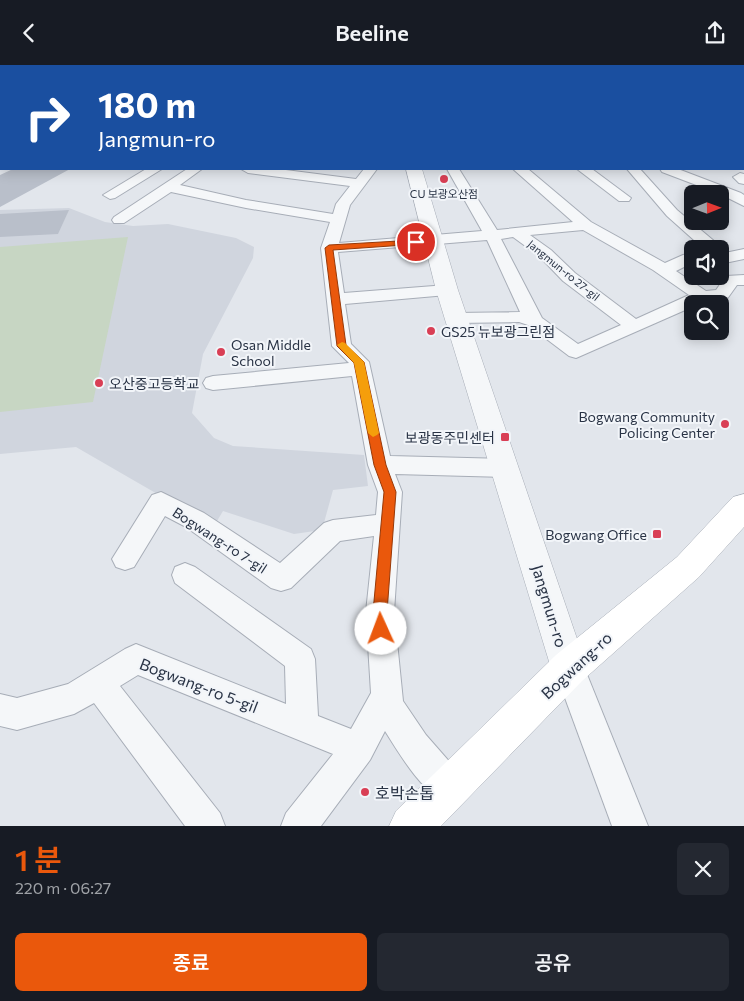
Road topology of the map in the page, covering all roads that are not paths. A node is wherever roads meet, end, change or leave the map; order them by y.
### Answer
1 (153, 170) edge
2 (194, 170) edge
3 (265, 170) edge
4 (414, 170) edge
5 (454, 170) edge
6 (521, 170) edge
7 (585, 170) edge
8 (634, 170) edge
9 (670, 170) edge
10 (715, 171) dead end
11 (366, 176) edge
12 (690, 178) junction
13 (169, 187) junction
14 (110, 195) dead end
15 (741, 197) edge
16 (624, 198) dead end
17 (338, 219) junction
18 (120, 220) dead end
19 (586, 225) junction
20 (517, 233) junction
21 (492, 235) junction
22 (703, 240) edge
23 (434, 241) junction
24 (329, 248) junction
25 (744, 254) edge
26 (729, 255) edge
27 (684, 259) edge
28 (664, 270) junction
29 (744, 280) edge
30 (447, 290) junction
31 (701, 295) edge
32 (721, 295) edge
33 (336, 299) junction
34 (684, 304) edge
35 (456, 318) junction
36 (534, 321) junction
37 (634, 326) junction
38 (360, 369) junction
39 (213, 383) dead end
40 (380, 465) junction
41 (506, 468) junction
42 (744, 507) edge
43 (387, 524) junction
44 (125, 559) dead end
45 (184, 575) dead end
46 (569, 668) junction
47 (98, 683) junction
48 (387, 697) junction
49 (0, 710) edge
50 (303, 726) junction
51 (358, 748) junction
52 (450, 788) junction
53 (207, 826) edge
54 (299, 826) edge
55 (411, 826) edge
56 (630, 826) edge

1 - 14 street
2 - 13 street
3 - 11 street
4 - 23 street, Jangmun-ro
5 - 21 street
6 - 19 street
7 - 16 street
8 - 22 street
9 - 12 street
10 - 12 street
11 - 17 street
12 - 15 street
13 - 17 street
13 - 18 street
17 - 24 street
19 - 20 street
19 - 28 street
20 - 21 street
20 - 37 street, Jangmun-ro 27-gil
21 - 23 street
21 - 36 street
23 - 24 street
23 - 30 street, Jangmun-ro
24 - 33 street
25 - 26 street
27 - 28 street
28 - 31 street
29 - 32 street
30 - 33 street
30 - 35 street, Jangmun-ro
33 - 38 street
34 - 37 street
35 - 36 street
35 - 41 street, Jangmun-ro
36 - 37 street
38 - 39 street
38 - 40 street
40 - 41 street
40 - 43 street
41 - 46 street, Jangmun-ro
42 - 46 main road, Bogwang-ro
43 - 44 street, Bogwang-ro 7-gil
43 - 48 street
45 - 50 street
46 - 52 main road, Bogwang-ro
46 - 56 street, Jangmun-ro
47 - 49 street, Bogwang-ro 5-gil
47 - 50 street, Bogwang-ro 5-gil
47 - 53 street
48 - 51 street
48 - 52 street
50 - 51 street, Bogwang-ro 5-gil
51 - 54 street
52 - 55 main road, Bogwang-ro

